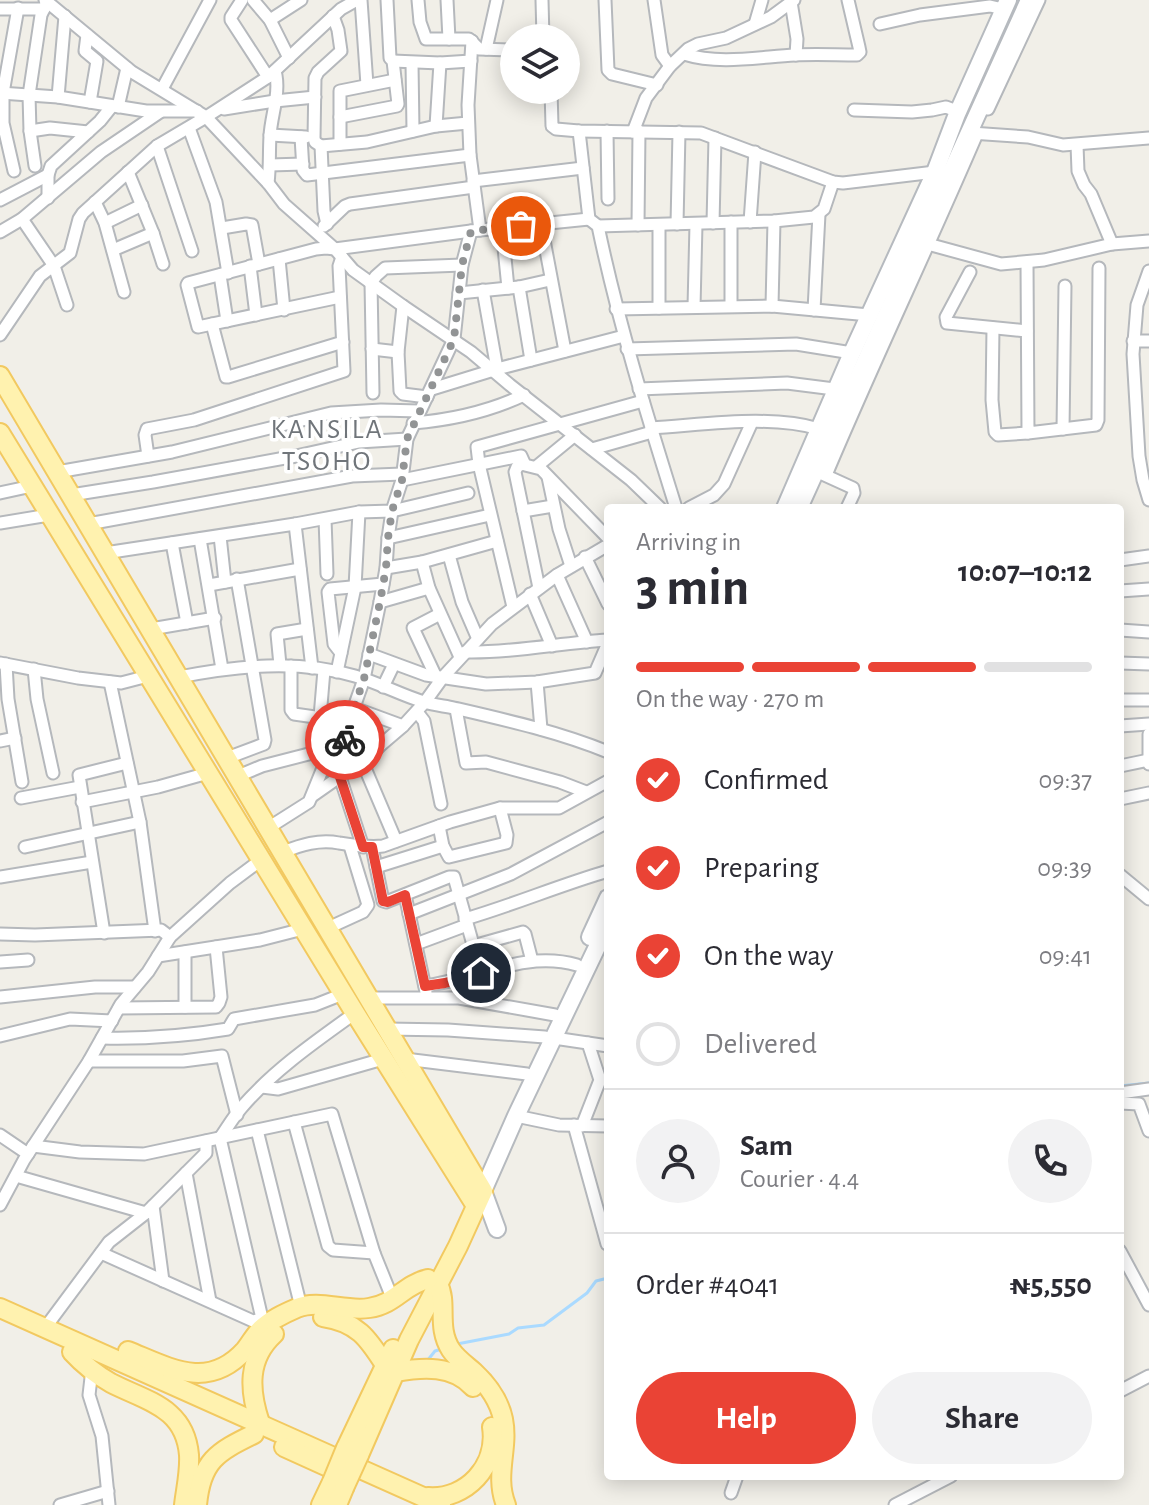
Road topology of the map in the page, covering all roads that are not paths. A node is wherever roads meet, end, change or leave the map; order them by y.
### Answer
1 (210, 0) edge
2 (242, 0) edge
3 (253, 0) edge
4 (301, 0) edge
5 (359, 0) edge
6 (387, 0) edge
7 (418, 0) edge
8 (447, 0) edge
9 (497, 0) edge
10 (542, 0) edge
11 (605, 0) edge
12 (657, 0) edge
13 (762, 0) edge
14 (848, 0) edge
15 (1029, 0) edge
16 (1039, 0) edge
17 (792, 1) edge
18 (45, 4) edge
19 (341, 4) edge
20 (1005, 5) edge
21 (18, 8) junction
22 (0, 9) edge
23 (65, 16) junction
24 (333, 16) junction
25 (270, 20) junction
26 (543, 24) edge
27 (755, 24) junction
28 (880, 24) dead end
29 (87, 35) junction
30 (449, 39) junction
31 (472, 41) junction
32 (486, 49) junction
33 (500, 50) edge
34 (684, 54) junction
35 (796, 55) junction
36 (289, 58) junction
37 (393, 61) junction
38 (471, 61) junction
39 (412, 63) junction
40 (440, 63) junction
41 (670, 66) junction
42 (127, 68) junction
43 (272, 74) junction
44 (395, 80) junction
45 (367, 85) junction
46 (657, 85) junction
47 (162, 89) junction
48 (2, 93) edge
49 (29, 95) junction
50 (58, 97) junction
51 (315, 97) junction
52 (275, 101) junction
53 (90, 102) junction
54 (552, 104) edge
55 (115, 107) junction
56 (220, 108) junction
57 (854, 110) dead end
58 (2, 111) edge
59 (160, 112) junction
60 (201, 114) junction
61 (957, 114) junction
62 (340, 117) junction
63 (468, 123) junction
64 (436, 126) junction
65 (189, 128) junction
66 (30, 131) junction
67 (413, 131) junction
68 (579, 131) junction
69 (607, 131) junction
70 (88, 132) junction
71 (636, 132) junction
72 (679, 132) junction
73 (973, 133) junction
74 (3, 134) edge
75 (270, 135) junction
76 (301, 137) junction
77 (715, 138) junction
78 (1149, 138) edge
79 (317, 142) junction
80 (340, 144) junction
81 (1077, 145) junction
82 (157, 146) junction
83 (755, 152) junction
84 (470, 155) junction
85 (303, 164) junction
86 (270, 165) junction
87 (35, 166) dead end
88 (583, 168) junction
89 (14, 171) dead end
90 (128, 172) junction
91 (935, 172) junction
92 (323, 173) junction
93 (48, 175) junction
94 (833, 182) junction
95 (268, 183) junction
96 (473, 184) junction
97 (48, 198) junction
98 (608, 199) dead end
99 (0, 200) edge
100 (95, 202) junction
101 (142, 205) junction
102 (819, 214) junction
103 (22, 219) junction
104 (774, 221) junction
105 (593, 222) junction
106 (731, 222) junction
107 (750, 222) junction
108 (105, 223) junction
109 (713, 223) junction
110 (327, 224) junction
111 (541, 224) junction
112 (677, 224) junction
113 (696, 224) junction
114 (638, 225) junction
115 (659, 225) junction
116 (222, 228) junction
117 (502, 228) junction
118 (475, 230) junction
119 (0, 232) edge
120 (153, 233) junction
121 (317, 233) junction
122 (1149, 241) edge
123 (924, 243) junction
124 (1112, 244) junction
125 (113, 250) junction
126 (192, 251) dead end
127 (339, 253) junction
128 (279, 259) junction
129 (1027, 262) junction
130 (163, 264) dead end
131 (254, 265) junction
132 (462, 265) junction
133 (54, 266) junction
134 (1099, 268) dead end
135 (1149, 271) edge
136 (970, 272) dead end
137 (224, 274) junction
138 (550, 280) junction
139 (371, 283) junction
140 (1065, 286) dead end
141 (513, 288) junction
142 (1147, 288) edge
143 (483, 290) junction
144 (124, 292) dead end
145 (459, 293) junction
146 (340, 297) junction
147 (67, 305) dead end
148 (403, 306) junction
149 (731, 306) junction
150 (772, 306) junction
151 (694, 307) junction
152 (659, 308) junction
153 (616, 309) junction
154 (284, 310) junction
155 (814, 310) junction
156 (256, 315) junction
157 (869, 315) junction
158 (227, 321) junction
159 (212, 324) junction
160 (993, 328) junction
161 (1027, 331) junction
162 (0, 335) edge
163 (624, 336) junction
164 (454, 339) junction
165 (1133, 341) junction
166 (1149, 341) edge
167 (343, 342) junction
168 (372, 349) junction
169 (627, 349) junction
170 (565, 351) junction
171 (398, 352) junction
172 (852, 353) junction
173 (531, 360) junction
174 (495, 370) junction
175 (0, 376) edge
176 (844, 391) junction
177 (1149, 391) edge
178 (1135, 392) junction
179 (373, 393) dead end
180 (429, 393) junction
181 (524, 395) junction
182 (641, 395) junction
183 (419, 411) junction
184 (752, 422) junction
185 (413, 423) junction
186 (561, 425) junction
187 (819, 429) junction
188 (1063, 429) junction
189 (652, 430) junction
190 (0, 433) edge
191 (1028, 433) junction
192 (575, 435) junction
193 (407, 439) junction
194 (592, 449) junction
195 (148, 456) junction
196 (1145, 462) edge
197 (479, 464) junction
198 (530, 465) junction
199 (57, 472) junction
200 (821, 473) junction
201 (548, 476) junction
202 (402, 477) junction
203 (32, 486) junction
204 (0, 493) edge
205 (468, 493) dead end
206 (71, 495) junction
207 (1148, 497) edge
208 (656, 504) edge
209 (675, 504) edge
210 (697, 504) edge
211 (787, 504) edge
212 (802, 504) edge
213 (849, 504) edge
214 (553, 506) junction
215 (392, 511) junction
216 (523, 511) junction
217 (359, 512) junction
218 (49, 515) junction
219 (490, 515) junction
220 (325, 519) junction
221 (0, 523) edge
222 (88, 524) junction
223 (295, 524) junction
224 (604, 534) edge
225 (220, 536) junction
226 (388, 538) junction
227 (200, 539) junction
228 (497, 541) junction
229 (172, 543) junction
230 (604, 547) edge
231 (105, 553) junction
232 (449, 555) junction
233 (1149, 556) edge
234 (585, 557) junction
235 (1124, 559) edge
236 (422, 562) junction
237 (571, 566) junction
238 (386, 568) junction
239 (300, 569) junction
240 (327, 574) dead end
241 (557, 575) junction
242 (231, 580) junction
243 (383, 584) junction
244 (209, 585) junction
245 (355, 587) junction
246 (429, 588) junction
247 (1149, 589) edge
248 (534, 591) junction
249 (1124, 591) edge
250 (604, 596) edge
251 (380, 602) junction
252 (513, 607) junction
253 (440, 614) junction
254 (215, 618) junction
255 (187, 623) junction
256 (151, 629) junction
257 (307, 629) junction
258 (1124, 630) edge
259 (1149, 632) edge
260 (478, 639) junction
261 (587, 642) junction
262 (604, 642) edge
263 (552, 646) junction
264 (604, 652) edge
265 (341, 653) junction
266 (369, 654) junction
267 (462, 655) junction
268 (1124, 663) edge
269 (3, 664) edge
270 (394, 664) junction
271 (1149, 664) edge
272 (286, 665) junction
273 (253, 666) junction
274 (34, 669) junction
275 (222, 669) junction
276 (318, 669) junction
277 (337, 672) junction
278 (148, 676) junction
279 (179, 677) junction
280 (440, 677) junction
281 (364, 679) junction
282 (110, 682) junction
283 (537, 682) junction
284 (383, 687) junction
285 (1124, 700) edge
286 (1149, 700) edge
287 (421, 707) junction
288 (354, 708) junction
289 (456, 709) junction
290 (320, 717) junction
291 (1149, 724) edge
292 (403, 726) junction
293 (1124, 726) edge
294 (541, 729) junction
295 (1149, 734) edge
296 (15, 738) junction
297 (0, 741) edge
298 (333, 745) junction
299 (378, 748) junction
300 (604, 750) edge
301 (227, 758) junction
302 (362, 761) junction
303 (1149, 761) edge
304 (127, 763) junction
305 (1124, 765) edge
306 (53, 773) dead end
307 (208, 773) junction
308 (238, 776) junction
309 (340, 777) junction
310 (22, 782) dead end
311 (604, 783) edge
312 (80, 787) junction
313 (133, 791) junction
314 (586, 792) junction
315 (1149, 793) edge
316 (311, 796) junction
317 (21, 798) dead end
318 (1124, 798) edge
319 (82, 802) junction
320 (441, 804) dead end
321 (500, 808) junction
322 (140, 822) junction
323 (604, 824) edge
324 (439, 826) junction
325 (268, 828) junction
326 (88, 833) junction
327 (396, 841) junction
328 (443, 846) junction
329 (25, 847) dead end
330 (362, 847) junction
331 (283, 852) junction
332 (261, 860) junction
333 (92, 862) junction
334 (376, 867) junction
335 (604, 872) edge
336 (0, 877) edge
337 (1124, 878) edge
338 (458, 894) junction
339 (405, 895) junction
340 (1149, 899) edge
341 (604, 907) edge
342 (409, 914) junction
343 (466, 922) junction
344 (328, 928) junction
345 (303, 929) junction
346 (155, 931) junction
347 (604, 932) edge
348 (104, 933) junction
349 (0, 934) edge
350 (170, 937) junction
351 (416, 944) junction
352 (473, 946) junction
353 (216, 947) junction
354 (185, 952) junction
355 (158, 956) junction
356 (28, 960) dead end
357 (532, 961) junction
358 (0, 962) edge
359 (577, 965) junction
360 (481, 973) junction
361 (135, 987) junction
362 (426, 992) junction
363 (343, 994) junction
364 (0, 997) edge
365 (369, 998) junction
366 (185, 1007) junction
367 (119, 1008) junction
368 (355, 1013) junction
369 (555, 1015) junction
370 (112, 1021) junction
371 (387, 1029) junction
372 (0, 1036) edge
373 (102, 1038) junction
374 (549, 1038) junction
375 (588, 1043) junction
376 (604, 1045) edge
377 (383, 1059) junction
378 (405, 1059) junction
379 (89, 1061) junction
380 (527, 1074) junction
381 (262, 1087) junction
382 (1149, 1089) edge
383 (1124, 1092) edge
384 (1124, 1103) edge
385 (237, 1115) junction
386 (516, 1116) junction
387 (294, 1122) junction
388 (578, 1126) junction
389 (604, 1126) edge
390 (257, 1130) junction
391 (1149, 1131) edge
392 (0, 1135) edge
393 (220, 1138) junction
394 (206, 1141) junction
395 (31, 1150) junction
396 (186, 1173) junction
397 (16, 1176) junction
398 (477, 1195) junction
399 (0, 1205) edge
400 (150, 1209) junction
401 (604, 1232) edge
402 (101, 1253) junction
403 (374, 1253) junction
404 (1124, 1258) edge
405 (163, 1281) junction
406 (433, 1281) junction
407 (393, 1300) junction
408 (210, 1301) junction
409 (1149, 1305) edge
410 (301, 1307) junction
411 (0, 1308) edge
412 (0, 1321) edge
413 (263, 1323) junction
414 (45, 1328) junction
415 (76, 1347) junction
416 (92, 1369) junction
417 (390, 1369) junction
418 (1149, 1376) edge
419 (1124, 1389) edge
420 (257, 1428) junction
421 (736, 1480) edge
422 (931, 1480) edge
423 (108, 1491) junction
424 (338, 1492) edge
425 (731, 1493) dead end
426 (427, 1502) edge
427 (60, 1505) edge
428 (109, 1505) edge
429 (184, 1505) edge
430 (197, 1505) edge
431 (321, 1505) edge
432 (506, 1505) edge
433 (895, 1505) edge

1 - 47 street
2 - 43 street
3 - 25 street
4 - 25 street
5 - 19 street
5 - 45 street
6 - 37 street
7 - 30 street
8 - 30 street
9 - 32 street
10 - 26 street
11 - 46 street
12 - 41 street
13 - 27 street
14 - 35 street
15 - 73 main road
16 - 73 street
17 - 27 street
17 - 35 street
18 - 21 street
18 - 23 street
18 - 49 street
19 - 24 street
20 - 28 street
20 - 61 main road
21 - 22 street
21 - 48 street
23 - 29 street
23 - 50 street
24 - 36 street
24 - 51 street
25 - 36 street
27 - 34 street
29 - 42 street
29 - 53 street
30 - 31 street
31 - 32 street
31 - 38 street
32 - 33 street
34 - 35 street
34 - 41 street
36 - 43 street
37 - 39 street
37 - 44 street
38 - 40 street
38 - 63 street
39 - 40 street
39 - 67 street
40 - 64 street
41 - 46 street
42 - 47 street
42 - 55 street
43 - 52 street
43 - 56 street
44 - 45 street
44 - 62 street
45 - 62 street
46 - 71 street
47 - 60 street
48 - 49 street
48 - 58 street
49 - 50 street
49 - 66 street
50 - 53 street
51 - 52 street
51 - 79 street
52 - 56 street
52 - 75 street
53 - 55 street
54 - 68 street
55 - 59 street
55 - 70 street
56 - 60 street
57 - 61 street
58 - 74 street
59 - 60 street
59 - 97 street
60 - 65 street
60 - 95 street
61 - 91 main road
62 - 80 street
63 - 64 street
63 - 84 street
64 - 67 street
65 - 82 street
65 - 116 street
66 - 70 street
66 - 87 street
67 - 80 street
68 - 69 street
68 - 88 street
69 - 71 street
69 - 98 street
70 - 93 street
71 - 72 street
71 - 114 street
72 - 77 street
72 - 112 street
73 - 81 street
73 - 123 main road
74 - 89 street
75 - 76 street
75 - 86 street
76 - 79 street
76 - 85 street
77 - 83 street
77 - 109 street
78 - 81 street
79 - 80 street
79 - 92 street
81 - 124 street
82 - 90 street
82 - 126 street
83 - 94 street
83 - 107 street
84 - 92 street
84 - 96 street
85 - 86 street
85 - 92 street
86 - 95 street
88 - 96 street
88 - 105 street
90 - 100 street
90 - 101 street
91 - 94 street
91 - 157 main road
92 - 110 street
93 - 97 street
93 - 99 street
94 - 102 street
95 - 121 street
96 - 110 street
96 - 118 street
97 - 103 street
100 - 108 street
100 - 133 street
101 - 108 street
101 - 120 street
102 - 104 street
102 - 155 street
103 - 119 street
103 - 133 street
104 - 107 street
104 - 150 street
105 - 111 street
105 - 114 street
105 - 153 street
106 - 107 street
106 - 109 street
106 - 149 street
108 - 125 street
109 - 113 street
110 - 121 street
111 - 117 street
111 - 138 street
112 - 113 street
112 - 115 street
113 - 151 street
114 - 115 street
115 - 152 street
116 - 131 street
116 - 137 street
117 - 118 street
117 - 141 street
118 - 127 street
118 - 132 street
120 - 125 street
120 - 130 street
121 - 127 street
122 - 124 street
123 - 129 street
123 - 176 main road
123 - 200 street
124 - 129 street
125 - 144 street
127 - 128 street
127 - 139 street
127 - 146 street
128 - 131 street
128 - 154 street
129 - 161 street
131 - 137 street
131 - 156 street
132 - 139 street
132 - 145 street
133 - 147 street
133 - 162 street
134 - 188 street
135 - 142 street
136 - 160 street
137 - 158 street
137 - 159 street
138 - 141 street
138 - 170 street
139 - 148 street
139 - 168 street
140 - 188 street
141 - 143 street
141 - 173 street
142 - 165 street
143 - 145 street
143 - 174 street
145 - 164 street
146 - 154 street
146 - 167 street
148 - 164 street
148 - 171 street
149 - 150 street
149 - 151 street
150 - 155 street
151 - 152 street
152 - 153 street
153 - 163 street
154 - 156 street
155 - 157 street
156 - 158 street
157 - 172 main road
158 - 159 street
159 - 167 street
160 - 161 street
160 - 191 street
161 - 191 street
163 - 169 street
163 - 170 street
164 - 174 street
164 - 180 street
165 - 166 street
165 - 178 street
167 - 195 street
168 - 171 street
168 - 179 street
169 - 172 street
169 - 182 street
170 - 173 street
171 - 180 street
172 - 176 main road
173 - 174 street
174 - 180 street
174 - 181 street
175 - 199 main road
176 - 182 street
176 - 187 main road
176 - 200 main road
177 - 178 street
178 - 196 street
180 - 183 street
181 - 185 street
181 - 186 street
182 - 186 street
182 - 189 street
183 - 185 street
183 - 195 street
184 - 187 street
184 - 189 street
184 - 210 street
185 - 193 street
186 - 192 street
186 - 197 street
187 - 211 main road
188 - 191 street
189 - 194 street
189 - 209 street
190 - 203 main road
192 - 194 street
192 - 198 street
193 - 202 street
193 - 206 street
194 - 208 street
195 - 199 street
196 - 207 street
197 - 198 street
197 - 202 street
197 - 219 street
198 - 201 street
198 - 216 street
199 - 206 main road
200 - 212 main road
200 - 213 street
201 - 214 street
201 - 224 street
202 - 215 street
202 - 222 street
203 - 204 street
203 - 218 main road
205 - 215 street
206 - 222 main road
214 - 216 street
214 - 237 street
215 - 217 street
215 - 226 street
216 - 248 street
217 - 220 street
217 - 245 street
218 - 221 street
218 - 278 main road
219 - 226 street
219 - 228 street
220 - 223 street
220 - 240 street
222 - 231 main road
223 - 225 street
223 - 239 street
225 - 227 street
225 - 242 street
226 - 238 street
227 - 229 street
227 - 244 street
228 - 232 street
228 - 252 street
229 - 231 street
229 - 255 street
230 - 234 street
231 - 256 main road
232 - 236 street
232 - 260 street
233 - 235 street
234 - 237 street
234 - 250 street
236 - 238 street
236 - 246 street
237 - 241 street
238 - 243 street
239 - 242 street
239 - 257 street
241 - 248 street
241 - 261 street
242 - 244 street
242 - 273 street
243 - 245 street
243 - 251 street
244 - 254 street
245 - 265 street
245 - 265 street
246 - 251 street
246 - 253 street
247 - 249 street
248 - 252 street
248 - 263 street
251 - 266 street
252 - 260 street
253 - 267 street
253 - 280 street
254 - 255 street
254 - 275 street
255 - 256 street
256 - 279 main road
257 - 272 street
257 - 276 street
258 - 259 street
260 - 267 street
261 - 262 street
261 - 263 street
263 - 267 street
264 - 283 street
265 - 277 street
266 - 270 street
266 - 281 street
267 - 280 street
268 - 271 street
269 - 274 street
269 - 296 street
270 - 280 street
270 - 284 street
272 - 273 street
272 - 276 street
272 - 290 street
273 - 275 street
273 - 301 street
274 - 282 street
274 - 306 street
275 - 279 street
276 - 277 street
276 - 290 street
277 - 281 street
278 - 282 street
278 - 307 main road
279 - 301 main road
280 - 283 street
280 - 287 street
281 - 284 street
281 - 288 street
282 - 304 street
283 - 294 street
284 - 287 street
285 - 286 street
287 - 289 street
287 - 292 street
287 - 320 street
288 - 292 street
288 - 298 street
289 - 294 street
289 - 314 street
290 - 298 street
291 - 293 street
292 - 299 street
294 - 300 street
295 - 303 street
296 - 297 street
296 - 310 street
298 - 299 street
298 - 308 street
298 - 316 street
299 - 302 street
301 - 308 main road
302 - 309 street
302 - 327 street
303 - 305 street
304 - 312 street
304 - 313 street
307 - 313 street
307 - 332 main road
308 - 325 main road
309 - 316 street
309 - 330 street
311 - 314 street
312 - 317 street
312 - 319 street
313 - 319 street
313 - 322 street
314 - 321 street
315 - 318 street
316 - 325 street
319 - 326 street
321 - 324 street
321 - 328 street
322 - 326 street
322 - 346 street
323 - 338 street
324 - 327 street
324 - 328 street
325 - 331 main road
326 - 329 street
326 - 333 street
327 - 330 street
328 - 334 street
330 - 331 street
330 - 334 street
330 - 344 street
331 - 344 main road
332 - 345 main road
332 - 350 street
333 - 336 street
333 - 348 street
334 - 339 street
335 - 343 street
337 - 340 street
338 - 339 street
338 - 342 street
338 - 343 street
339 - 342 street
341 - 359 main road
342 - 351 street
343 - 351 street
343 - 352 street
344 - 365 main road
345 - 353 street
345 - 363 main road
346 - 348 street
346 - 350 street
347 - 374 main road
348 - 349 street
350 - 355 street
351 - 362 street
352 - 357 street
352 - 360 street
353 - 354 street
353 - 366 street
354 - 355 street
354 - 366 street
355 - 361 street
356 - 358 street
357 - 359 street
357 - 360 street
359 - 369 main road
360 - 362 street
361 - 364 street
361 - 367 street
362 - 365 street
362 - 369 street
363 - 368 main road
363 - 373 street
365 - 371 main road
366 - 367 street
367 - 370 street
368 - 377 main road
368 - 381 street
369 - 374 main road
370 - 372 street
370 - 373 street
371 - 374 street
371 - 378 main road
373 - 379 street
374 - 375 street
374 - 380 main road
374 - 386 main road
375 - 376 street
375 - 388 street
377 - 381 street
377 - 398 main road
378 - 380 street
378 - 398 main road
379 - 385 street
379 - 395 street
380 - 398 main road
381 - 385 street
382 - 383 street
384 - 391 street
385 - 393 street
386 - 388 street
386 - 398 main road
387 - 390 street
387 - 403 street
387 - 403 street
388 - 389 street
388 - 401 street
390 - 393 street
390 - 410 street
392 - 395 street
393 - 394 street
393 - 413 street
394 - 395 street
394 - 396 street
395 - 397 street
396 - 400 street
396 - 408 street
397 - 399 street
397 - 400 street
398 - 406 main road
400 - 402 street
400 - 405 street
402 - 405 street
402 - 414 street
403 - 407 street
404 - 409 street
405 - 408 street
406 - 407 main road
406 - 417 main road
406 - 432 main road
407 - 410 main road
408 - 413 street
410 - 413 main road
411 - 414 main road
412 - 415 main road
413 - 415 main road
414 - 415 main road
415 - 416 main road
415 - 420 main road
416 - 423 street
416 - 429 main road
417 - 420 main road
417 - 424 main road, bridge
417 - 426 main road
418 - 419 street
420 - 426 main road
420 - 430 main road
421 - 425 street
422 - 433 street
423 - 427 street
423 - 428 street
424 - 431 main road

